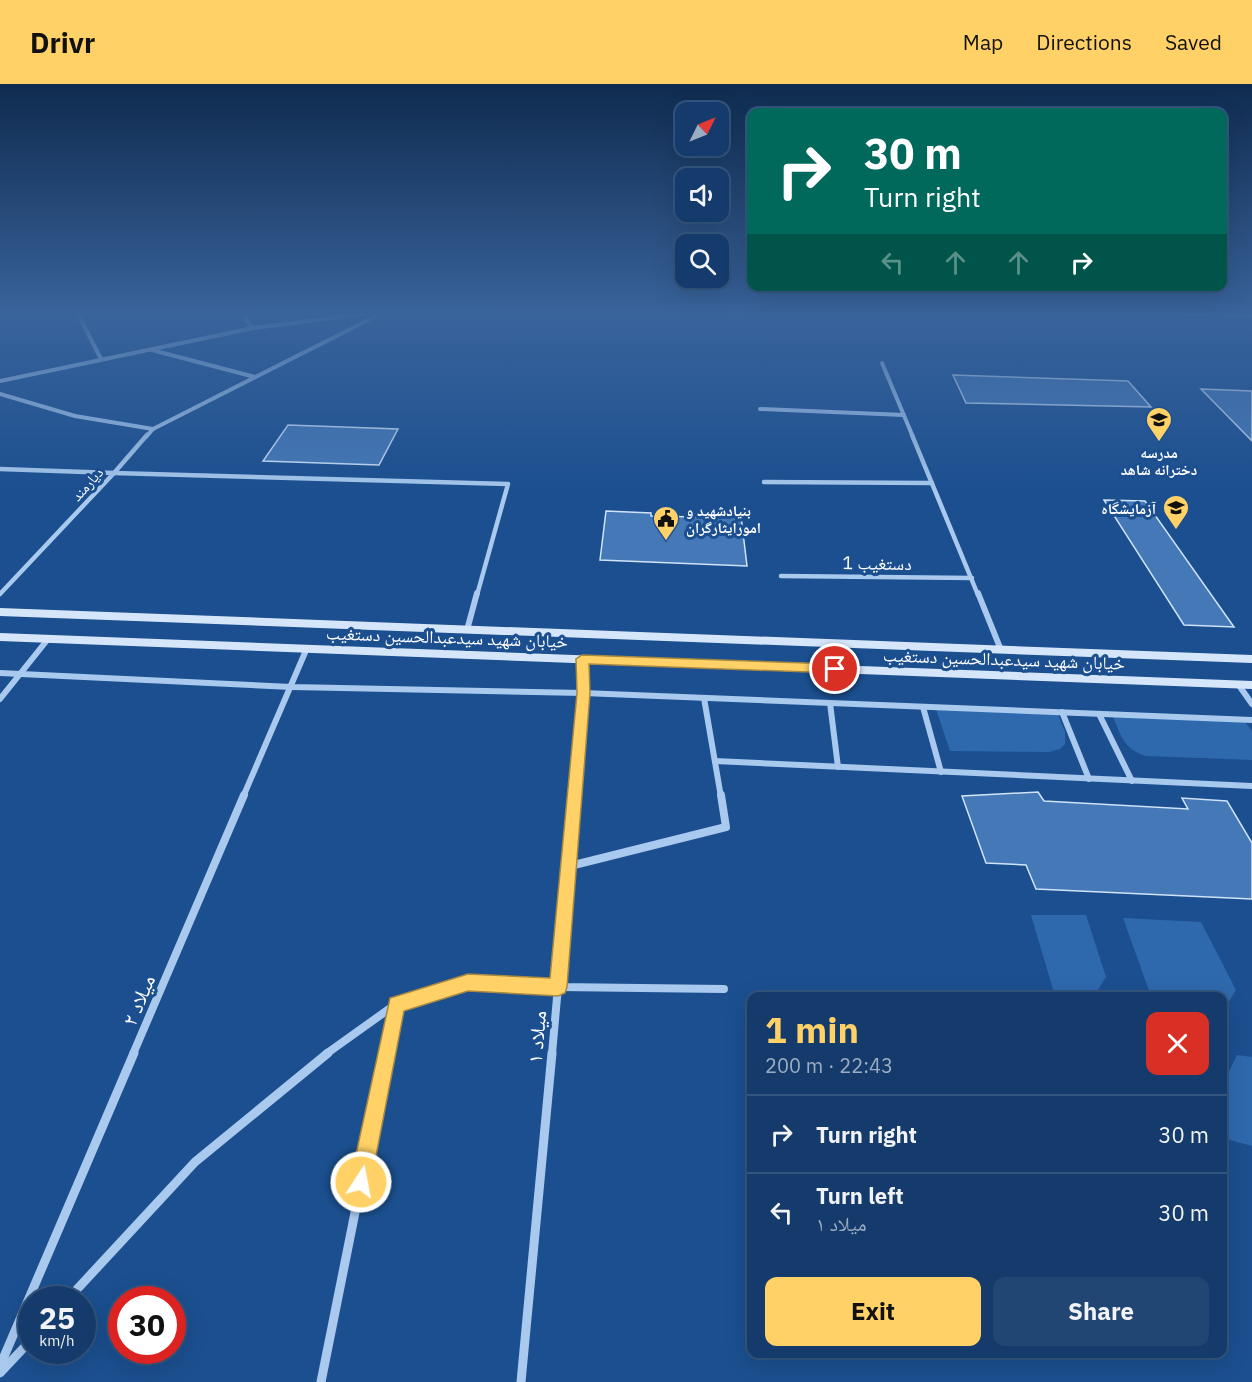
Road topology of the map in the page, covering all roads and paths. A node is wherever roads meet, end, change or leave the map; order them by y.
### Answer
1 (39, 373) edge
2 (238, 373) edge
3 (264, 373) edge
4 (886, 373) edge
5 (255, 377) junction
6 (0, 381) edge
7 (0, 394) edge
8 (760, 409) dead end
9 (904, 415) junction
10 (153, 429) junction
11 (0, 469) edge
12 (114, 473) junction
13 (764, 482) dead end
14 (932, 483) junction
15 (782, 576) dead end
16 (972, 578) junction
17 (0, 594) edge
18 (0, 612) edge
19 (467, 630) junction
20 (0, 637) edge
21 (48, 639) junction
22 (307, 648) junction
23 (1001, 650) junction
24 (1252, 658) edge
25 (582, 659) junction
26 (0, 673) edge
27 (19, 674) junction
28 (1239, 684) junction
29 (1252, 685) edge
30 (292, 687) junction
31 (583, 693) junction
32 (704, 698) junction
33 (0, 699) edge
34 (830, 703) junction
35 (1252, 704) edge
36 (923, 707) junction
37 (1062, 712) junction
38 (1099, 714) junction
39 (1252, 720) edge
40 (715, 761) junction
41 (838, 767) junction
42 (941, 772) junction
43 (1089, 779) junction
44 (1132, 781) junction
45 (1252, 786) edge
46 (570, 866) junction
47 (558, 987) junction
48 (723, 989) dead end
49 (396, 1004) junction
50 (80, 1286) edge
51 (18, 1354) edge
52 (0, 1366) edge
53 (0, 1373) edge
54 (321, 1382) edge
55 (521, 1382) edge

1 - 6 street
2 - 5 street
3 - 5 street
4 - 9 street
5 - 10 street
7 - 10 street
8 - 9 street
9 - 14 street
10 - 12 street
11 - 12 street, دیارمند
12 - 17 street, دیارمند
12 - 19 street
13 - 14 street
14 - 16 street
15 - 16 street, دستغیب 1
16 - 23 street
18 - 19 main road, خیابان شهید سیدعبدالحسین دستغیب
19 - 23 main road, خیابان شهید سیدعبدالحسین دستغیب
20 - 21 main road, خیابان شهید سیدعبدالحسین دستغیب
21 - 22 main road, خیابان شهید سیدعبدالحسین دستغیب
21 - 27 street
22 - 25 main road, خیابان شهید سیدعبدالحسین دستغیب
22 - 30 street, میلاد ۲
23 - 24 main road, خیابان شهید سیدعبدالحسین دستغیب
25 - 28 main road, خیابان شهید سیدعبدالحسین دستغیب
25 - 31 street, میلاد ۱
26 - 27 street
27 - 30 street
27 - 33 street
28 - 29 main road, خیابان شهید سیدعبدالحسین دستغیب
28 - 35 street
30 - 31 street
30 - 52 street, میلاد ۲
31 - 32 street
31 - 46 street, میلاد ۱
32 - 34 street
32 - 40 street
34 - 36 street
34 - 41 street
36 - 37 street
36 - 42 street
37 - 38 street
37 - 43 street
38 - 39 street
38 - 44 street
40 - 41 street
40 - 46 street
41 - 42 street
42 - 43 street
43 - 44 street
44 - 45 street
46 - 47 street, میلاد ۱
47 - 48 street
47 - 49 street
47 - 55 street, میلاد ۱
49 - 50 street
49 - 54 street
51 - 53 street

